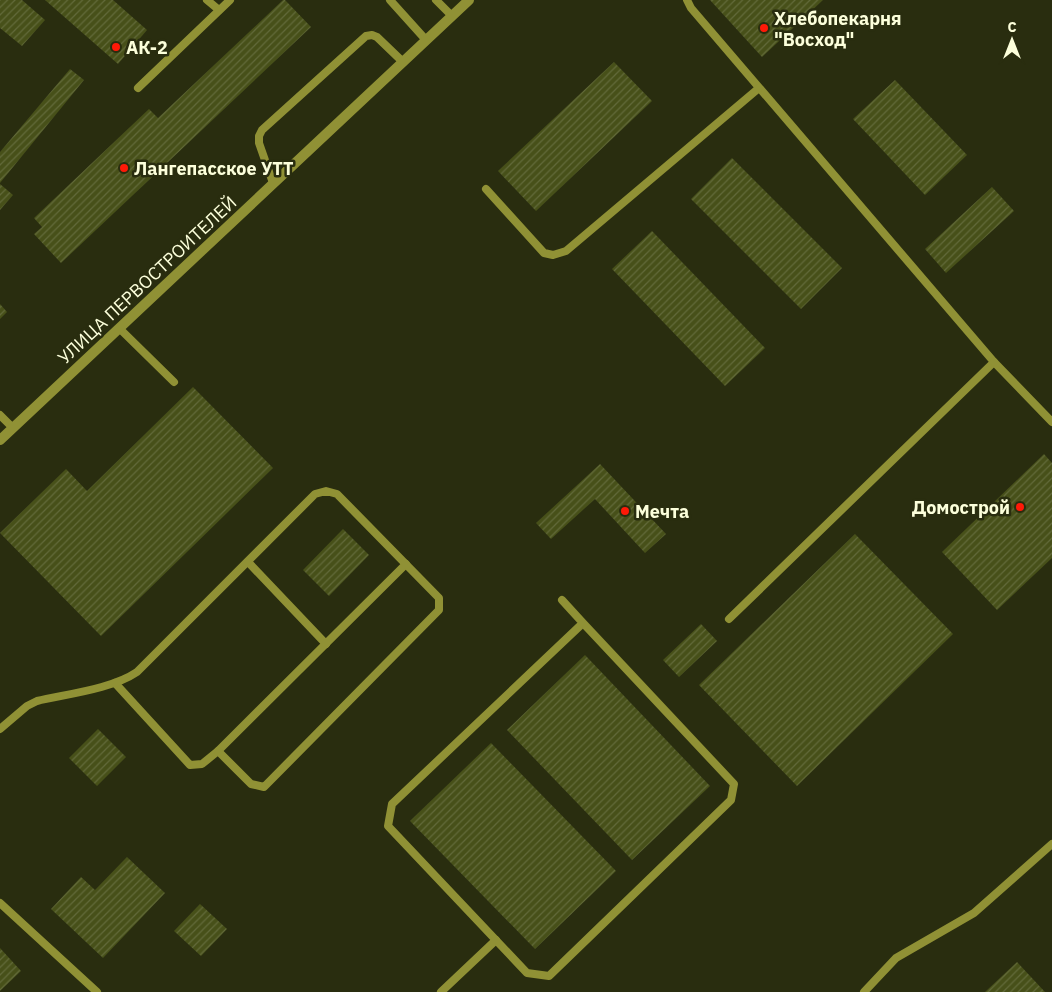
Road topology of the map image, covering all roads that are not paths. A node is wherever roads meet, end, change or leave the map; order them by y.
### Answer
1 (207, 0) edge
2 (230, 0) edge
3 (390, 0) edge
4 (436, 0) edge
5 (469, 0) edge
6 (686, 0) edge
7 (219, 10) junction
8 (452, 16) junction
9 (426, 40) junction
10 (403, 62) junction
11 (138, 88) dead end
12 (759, 88) junction
13 (273, 183) junction
14 (486, 189) dead end
15 (119, 328) junction
16 (994, 362) junction
17 (174, 382) dead end
18 (0, 415) edge
19 (1052, 422) edge
20 (13, 428) junction
21 (0, 440) edge
22 (248, 562) junction
23 (406, 564) junction
24 (562, 600) dead end
25 (730, 619) dead end
26 (583, 623) junction
27 (326, 644) junction
28 (115, 683) junction
29 (0, 730) edge
30 (218, 751) junction
31 (1052, 844) edge
32 (0, 903) edge
33 (496, 940) junction
34 (97, 992) edge
35 (441, 992) edge
36 (864, 992) edge

1 - 7 lane
2 - 7 lane
3 - 9 lane
4 - 8 lane
5 - 8 street, УЛИЦА ПЕРВОСТРОИТЕЛЕЙ
6 - 12 lane
7 - 11 lane
8 - 9 street, УЛИЦА ПЕРВОСТРОИТЕЛЕЙ
9 - 10 street, УЛИЦА ПЕРВОСТРОИТЕЛЕЙ
10 - 13 street, УЛИЦА ПЕРВОСТРОИТЕЛЕЙ
10 - 13 lane
12 - 14 lane
12 - 16 lane
13 - 15 street, УЛИЦА ПЕРВОСТРОИТЕЛЕЙ
15 - 17 lane
15 - 20 street, УЛИЦА ПЕРВОСТРОИТЕЛЕЙ
16 - 19 lane
16 - 25 lane
18 - 20 lane
20 - 21 street, УЛИЦА ПЕРВОСТРОИТЕЛЕЙ
22 - 23 lane
22 - 27 lane
22 - 28 lane
23 - 27 lane
23 - 30 lane
24 - 26 lane
26 - 33 lane
26 - 33 lane
27 - 30 lane
28 - 29 lane
28 - 30 lane
31 - 36 lane
32 - 34 lane
33 - 35 lane

